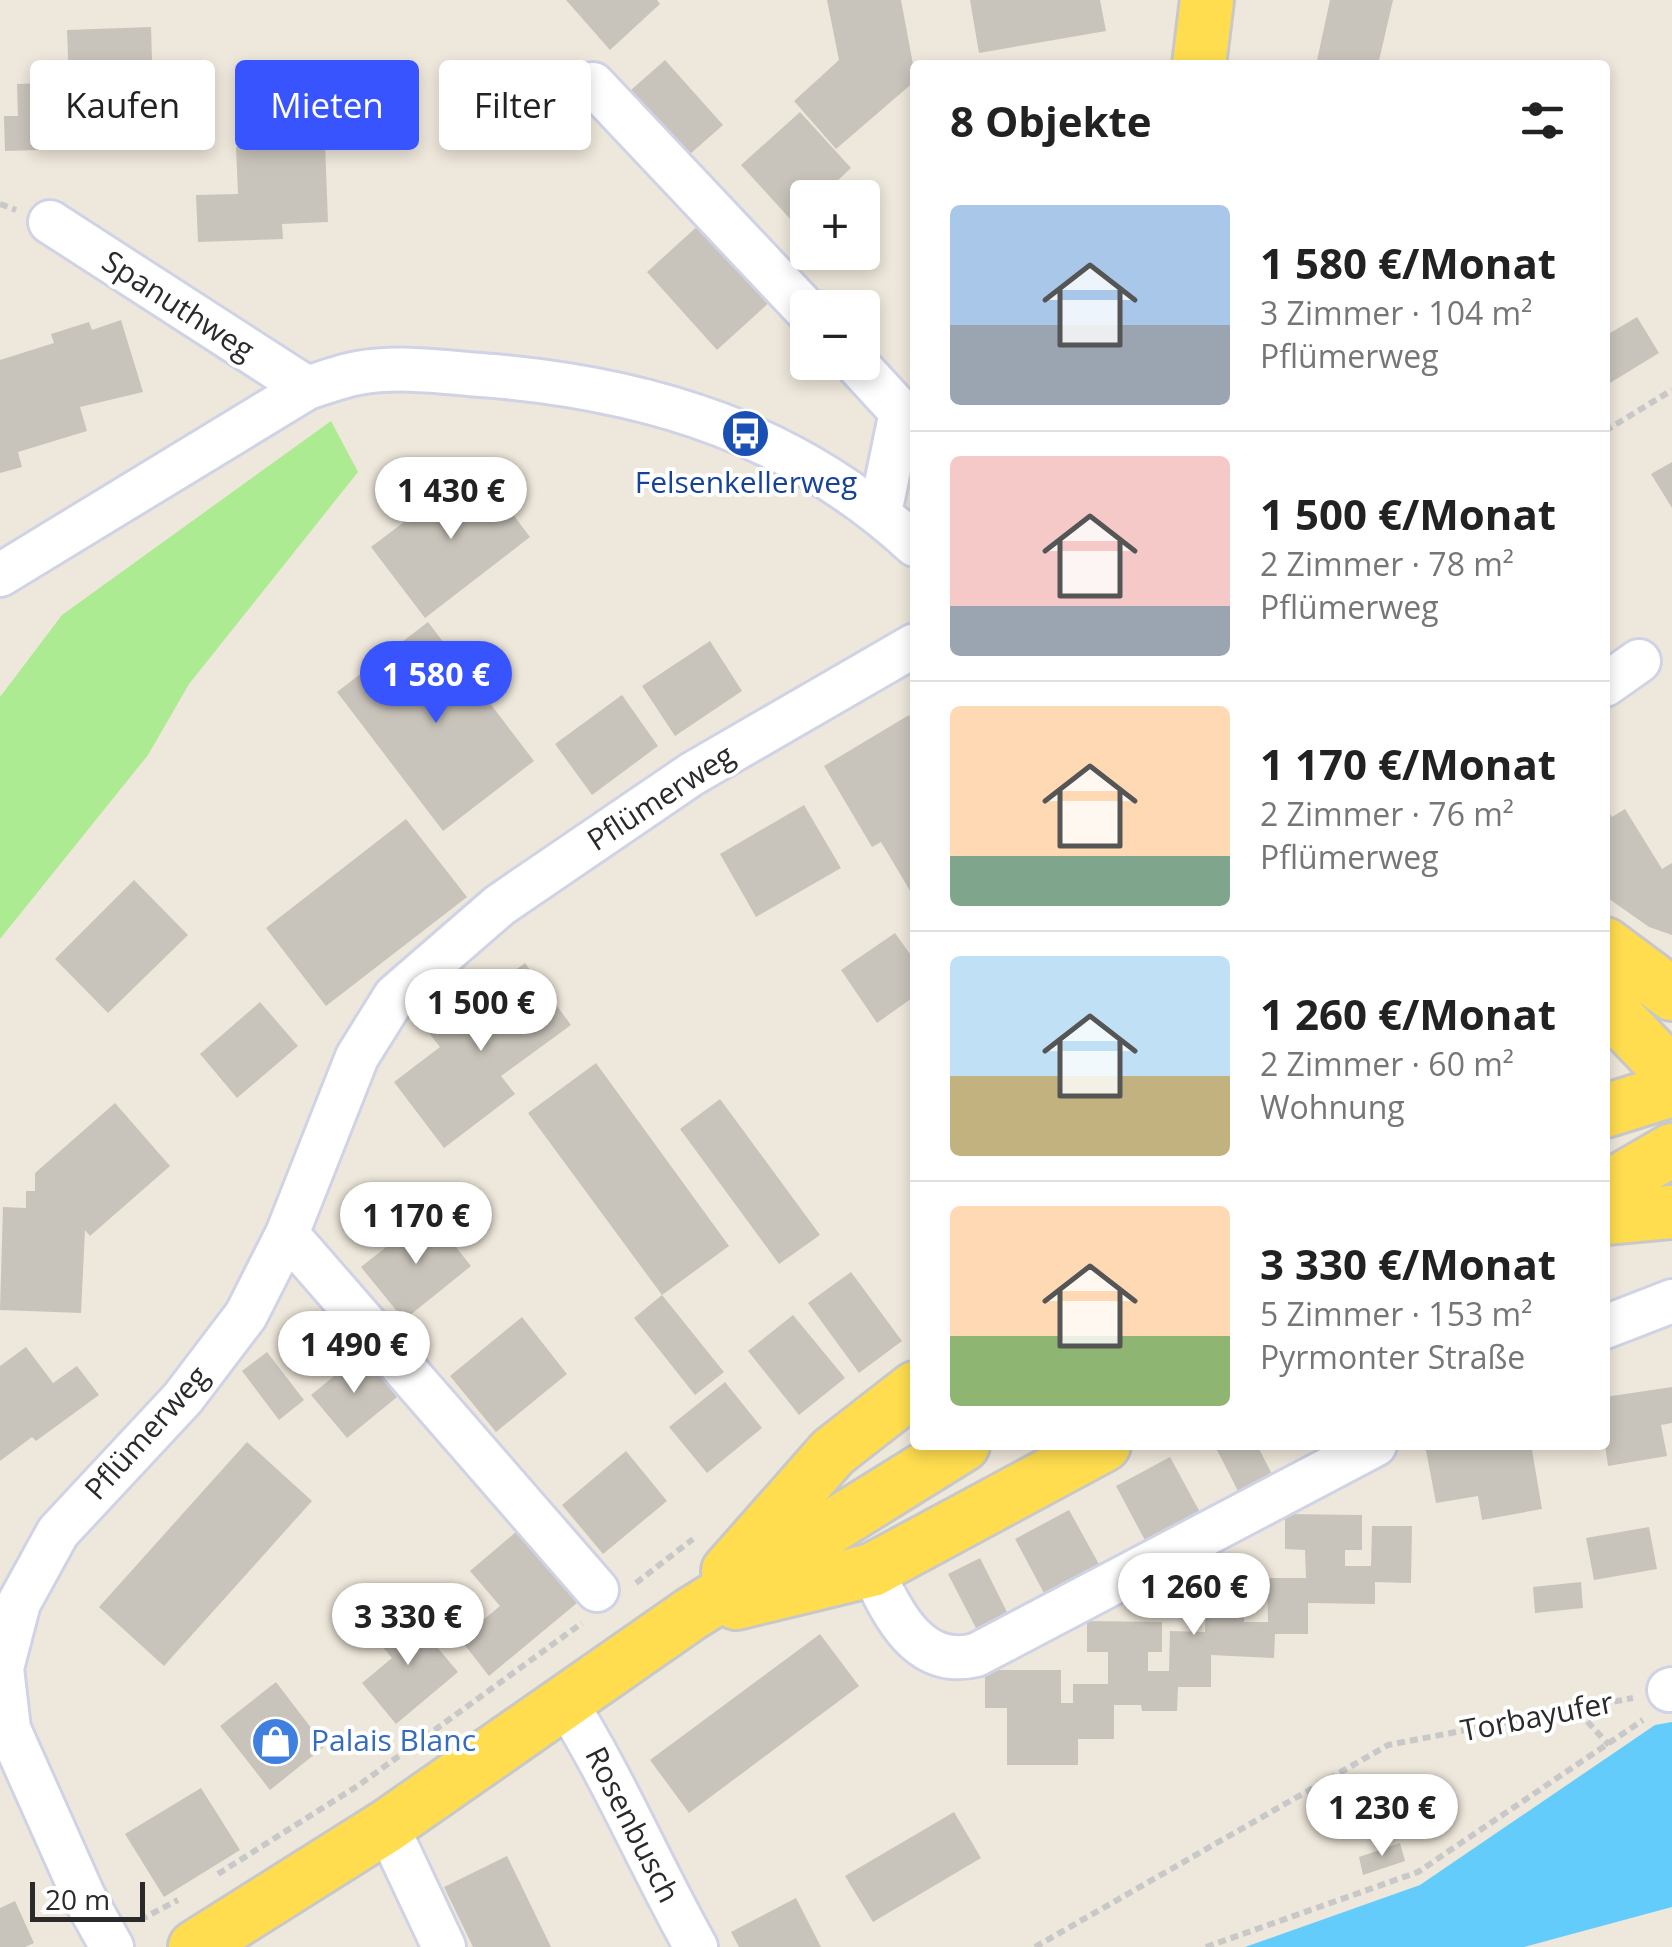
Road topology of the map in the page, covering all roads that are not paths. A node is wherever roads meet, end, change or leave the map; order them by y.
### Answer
1 (1208, 0) edge
2 (1200, 60) edge
3 (593, 84) dead end
4 (50, 222) dead end
5 (790, 293) edge
6 (872, 380) edge
7 (307, 388) junction
8 (880, 513) junction
9 (910, 541) edge
10 (0, 575) edge
11 (910, 658) edge
12 (1638, 976) edge
13 (1610, 1051) edge
14 (1669, 1072) edge
15 (1610, 1108) edge
16 (1672, 1150) edge
17 (1610, 1186) edge
18 (1672, 1212) edge
19 (1610, 1218) edge
20 (287, 1234) junction
21 (1672, 1301) edge
22 (1610, 1325) edge
23 (910, 1392) edge
24 (955, 1450) edge
25 (1095, 1450) edge
26 (1366, 1450) edge
27 (872, 1570) junction
28 (605, 1599) road end
29 (691, 1614) junction
30 (566, 1703) junction
31 (388, 1826) junction
32 (110, 1943) edge
33 (196, 1947) edge
34 (444, 1947) edge
35 (696, 1947) edge

1 - 2 main road
3 - 5 street
4 - 7 street, Spanuthweg
6 - 8 street
7 - 8 street
7 - 10 street
8 - 9 street
11 - 20 street, Pflümerweg
12 - 14 main road
13 - 14 main road
14 - 15 main road
16 - 17 main road
18 - 19 main road
20 - 28 street
20 - 32 street, Pflümerweg
21 - 22 street
23 - 29 main road
24 - 29 main road
25 - 27 main road
26 - 27 street
27 - 29 main road
29 - 30 main road
30 - 31 main road
30 - 35 street, Rosenbusch
31 - 33 main road
31 - 34 street

